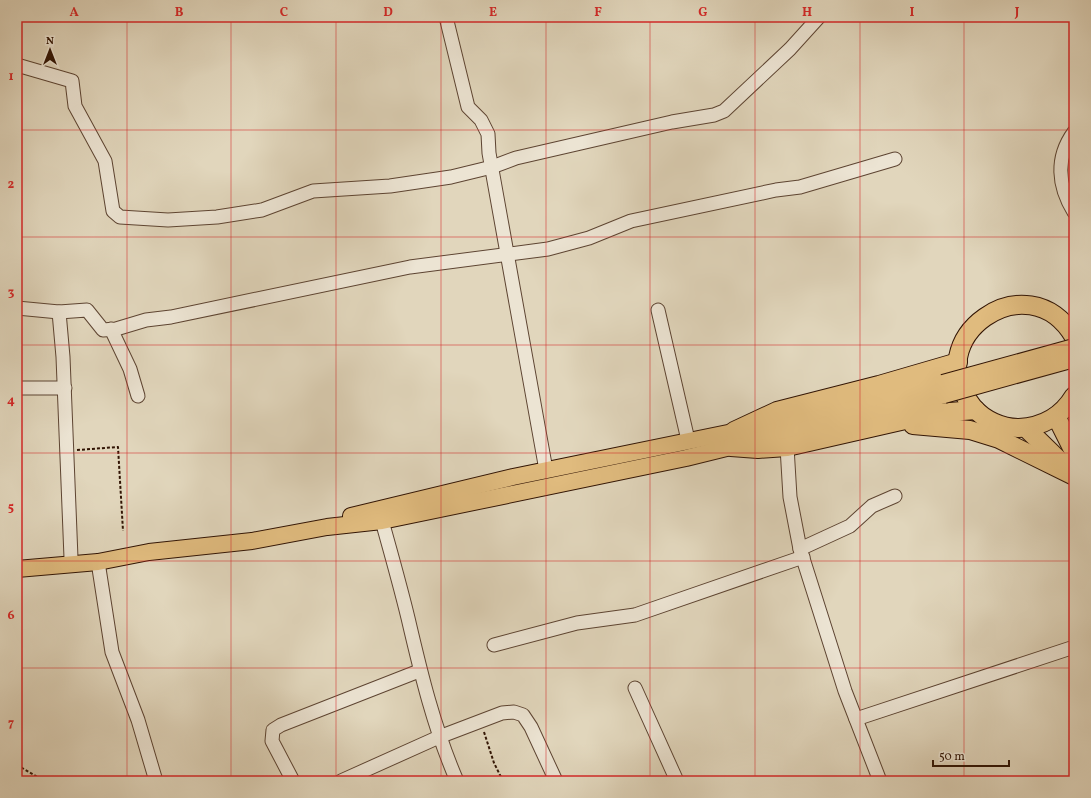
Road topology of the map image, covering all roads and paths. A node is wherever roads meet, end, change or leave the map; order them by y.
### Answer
1 (446, 17) edge
2 (819, 17) edge
3 (17, 65) edge
4 (1074, 132) edge
5 (895, 159) dead end
6 (492, 167) junction
7 (1074, 212) edge
8 (507, 254) junction
9 (17, 308) edge
10 (658, 310) dead end
11 (59, 312) junction
12 (111, 329) junction
13 (1073, 336) edge
14 (1074, 359) edge
15 (958, 362) junction
16 (19, 388) edge
17 (65, 388) junction
18 (943, 389) junction
19 (138, 396) dead end
20 (1074, 396) edge
21 (976, 410) junction
22 (1056, 416) junction
23 (891, 424) junction
24 (1026, 428) junction
25 (1002, 432) junction
26 (732, 439) junction
27 (688, 440) junction
28 (787, 447) junction
29 (68, 450) junction
30 (1074, 452) edge
31 (17, 462) edge
32 (546, 470) junction
33 (1074, 475) edge
34 (895, 496) dead end
35 (378, 516) junction
36 (123, 531) dead end
37 (802, 553) junction
38 (71, 558) junction
39 (98, 562) junction
40 (17, 564) edge
41 (17, 569) edge
42 (494, 645) dead end
43 (1074, 647) edge
44 (419, 671) junction
45 (635, 688) dead end
46 (856, 719) junction
47 (480, 721) junction
48 (439, 737) junction
49 (17, 765) edge
50 (39, 781) edge
51 (156, 781) edge
52 (293, 781) edge
53 (341, 781) edge
54 (457, 781) edge
55 (503, 781) edge
56 (556, 781) edge
57 (677, 781) edge
58 (880, 781) edge

1 - 6 street
2 - 6 street
3 - 6 street
4 - 7 street
5 - 8 street
6 - 8 street
8 - 12 street
8 - 32 street
9 - 11 street
10 - 27 street
11 - 12 street
11 - 17 street
12 - 19 street
13 - 15 highway
13 - 18 main road, bridge
14 - 18 main road, bridge
15 - 21 highway
15 - 26 highway
16 - 17 street
16 - 31 path
17 - 29 street
18 - 26 main road
20 - 22 highway
21 - 23 highway
21 - 25 highway
22 - 24 highway
22 - 30 highway
23 - 25 highway
23 - 28 highway
24 - 25 highway
24 - 33 highway
25 - 33 highway
26 - 27 main road
26 - 28 highway
26 - 35 main road
27 - 32 main road
28 - 37 street
29 - 36 path
29 - 38 street
32 - 35 main road
34 - 37 street
35 - 38 main road
35 - 39 main road
35 - 44 street
37 - 42 street
37 - 46 street
38 - 40 main road
39 - 41 main road
39 - 51 street
43 - 46 street
44 - 48 street
44 - 52 street
45 - 57 street
46 - 58 street
47 - 48 street
47 - 55 path
47 - 56 street
48 - 53 street
48 - 54 street
49 - 50 path

